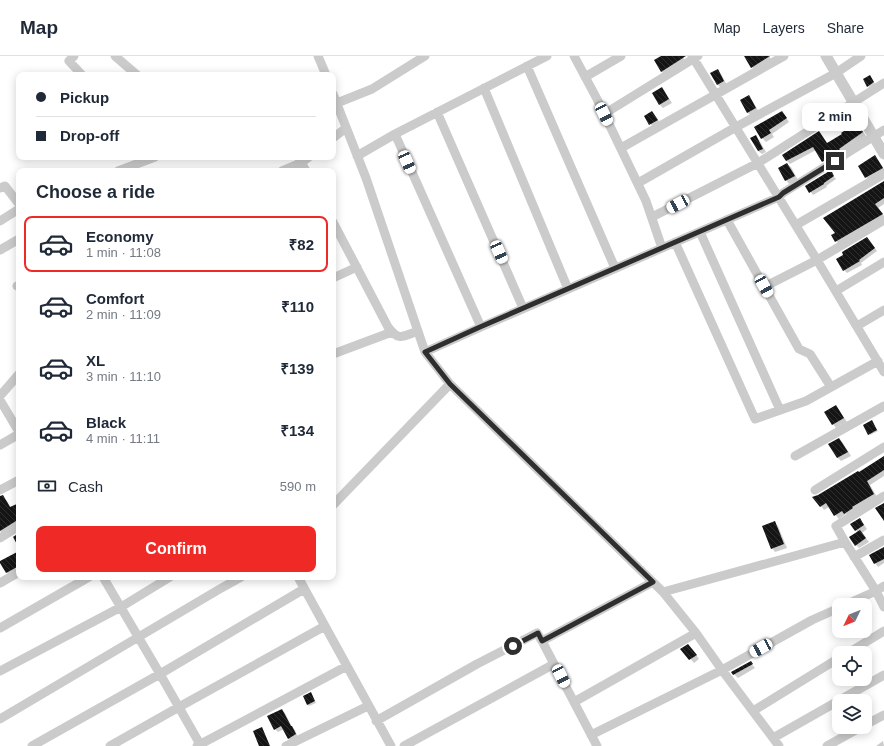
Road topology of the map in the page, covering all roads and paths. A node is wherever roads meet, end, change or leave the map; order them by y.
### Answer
1 (74, 56) edge
2 (115, 56) edge
3 (318, 56) edge
4 (425, 56) edge
5 (547, 56) edge
6 (574, 56) edge
7 (621, 56) edge
8 (784, 56) edge
9 (826, 56) edge
10 (861, 56) edge
11 (695, 57) edge
12 (528, 66) junction
13 (79, 72) edge
14 (134, 72) edge
15 (325, 72) edge
16 (836, 73) junction
17 (586, 77) junction
18 (884, 83) edge
19 (484, 88) junction
20 (716, 94) junction
21 (854, 102) junction
22 (336, 103) joint
23 (437, 112) junction
24 (604, 114) junction
25 (736, 127) junction
26 (346, 128) junction
27 (884, 130) edge
28 (395, 134) junction
29 (336, 136) edge
30 (874, 136) junction
31 (621, 148) junction
32 (884, 154) edge
33 (357, 156) junction
34 (137, 160) edge
35 (303, 162) edge
36 (758, 163) junction
37 (125, 168) edge
38 (289, 168) edge
39 (884, 174) edge
40 (638, 183) junction
41 (0, 188) edge
42 (779, 197) junction
43 (16, 200) edge
44 (16, 211) edge
45 (652, 217) junction
46 (727, 220) junction
47 (884, 220) edge
48 (0, 222) edge
49 (796, 225) junction
50 (336, 228) edge
51 (700, 232) junction
52 (342, 240) junction
53 (16, 241) edge
54 (675, 242) junction
55 (336, 243) edge
56 (662, 248) junction
57 (0, 250) edge
58 (817, 260) junction
59 (884, 262) edge
60 (357, 268) junction
61 (616, 268) junction
62 (336, 277) edge
63 (764, 286) junction
64 (568, 289) junction
65 (836, 291) junction
66 (523, 308) junction
67 (884, 310) edge
68 (857, 326) junction
69 (480, 327) junction
70 (392, 332) junction
71 (418, 332) junction
72 (425, 352) junction
73 (336, 353) edge
74 (884, 353) edge
75 (877, 359) junction
76 (884, 372) edge
77 (16, 377) edge
78 (450, 384) junction
79 (831, 387) junction
80 (0, 396) edge
81 (0, 400) edge
82 (884, 406) edge
83 (780, 410) junction
84 (16, 428) edge
85 (16, 435) edge
86 (0, 445) edge
87 (884, 447) edge
88 (795, 456) dead end
89 (16, 482) edge
90 (0, 490) edge
91 (815, 490) dead end
92 (884, 496) edge
93 (336, 502) edge
94 (16, 528) edge
95 (0, 538) edge
96 (884, 540) edge
97 (845, 542) junction
98 (854, 557) junction
99 (16, 574) edge
100 (84, 580) edge
101 (105, 580) edge
102 (165, 580) edge
103 (236, 580) edge
104 (300, 580) edge
105 (653, 582) junction
106 (0, 583) edge
107 (884, 586) edge
108 (304, 589) junction
109 (876, 591) junction
110 (663, 592) junction
111 (860, 598) edge
112 (884, 606) edge
113 (121, 607) junction
114 (832, 611) edge
115 (325, 626) junction
116 (0, 628) edge
117 (884, 631) edge
118 (696, 633) junction
119 (138, 637) junction
120 (542, 641) junction
121 (859, 646) edge
122 (832, 662) edge
123 (554, 664) junction
124 (347, 666) junction
125 (722, 670) junction
126 (0, 671) edge
127 (160, 674) junction
128 (884, 675) edge
129 (574, 702) junction
130 (179, 706) junction
131 (368, 706) junction
132 (753, 710) junction
133 (884, 715) edge
134 (0, 719) edge
135 (376, 721) junction
136 (872, 721) edge
137 (848, 734) edge
138 (773, 738) junction
139 (593, 742) edge
140 (200, 745) edge
141 (32, 746) edge
142 (110, 746) edge
143 (286, 746) edge
144 (391, 746) edge
145 (404, 746) edge
146 (779, 746) edge
147 (827, 746) edge

1 - 13 street
2 - 14 street
3 - 15 street
4 - 22 street
5 - 12 street
6 - 17 street
7 - 17 street
8 - 20 street
9 - 16 street
10 - 16 street
11 - 20 street
11 - 24 street
12 - 19 street
12 - 61 street
16 - 21 street
16 - 25 street
17 - 24 street
18 - 21 street
19 - 23 street
19 - 64 street
20 - 25 street
20 - 31 street
21 - 30 street
21 - 36 street
22 - 26 street
23 - 28 street
23 - 66 street
24 - 31 street
25 - 36 street
25 - 40 street
26 - 29 street
26 - 33 street
27 - 30 street
28 - 33 street
28 - 69 street
30 - 32 street
30 - 42 street
31 - 40 street
33 - 71 street
34 - 37 street
35 - 38 street
36 - 42 street
36 - 45 street
39 - 49 street
40 - 45 street
41 - 43 street
42 - 46 street
42 - 49 street
44 - 48 street
45 - 56 street
46 - 51 street
46 - 63 street
47 - 58 street
49 - 58 street
50 - 52 street
51 - 54 street
51 - 83 street
52 - 55 street
52 - 60 street
53 - 57 street
54 - 56 street
54 - 83 street
56 - 61 street
58 - 63 street
58 - 65 street
59 - 65 street
60 - 62 street
60 - 70 street
61 - 64 street
63 - 79 street
64 - 66 street
65 - 68 street
66 - 69 street
67 - 68 street
68 - 75 street
69 - 72 street
70 - 71 street
70 - 73 street
71 - 72 street
72 - 78 street
74 - 75 street
75 - 76 street
75 - 79 street
77 - 80 street
78 - 93 street
78 - 105 street
79 - 83 street
81 - 84 street
82 - 88 street
85 - 86 street
87 - 91 street
89 - 90 street
92 - 97 street
94 - 95 street
96 - 98 street
97 - 98 street
97 - 110 street
98 - 109 street
99 - 106 street
100 - 116 street
101 - 113 street
102 - 113 street
103 - 119 street
104 - 108 street
105 - 110 street
105 - 120 street
107 - 109 street
108 - 115 street
108 - 127 street
109 - 111 street
109 - 112 street
110 - 118 street
113 - 119 street
113 - 126 street
114 - 125 street
115 - 124 street
115 - 130 street
117 - 121 street
118 - 125 street
118 - 129 street
119 - 127 street
119 - 134 street
120 - 123 street
120 - 135 street
122 - 132 street
123 - 129 street
123 - 145 street
124 - 131 street
124 - 140 street
125 - 132 street
125 - 139 street
127 - 130 street
127 - 141 street
128 - 138 street
129 - 139 street
130 - 140 street
130 - 142 street
131 - 135 street
131 - 143 street
132 - 138 street
133 - 136 street
135 - 144 street
137 - 147 street
138 - 146 street

